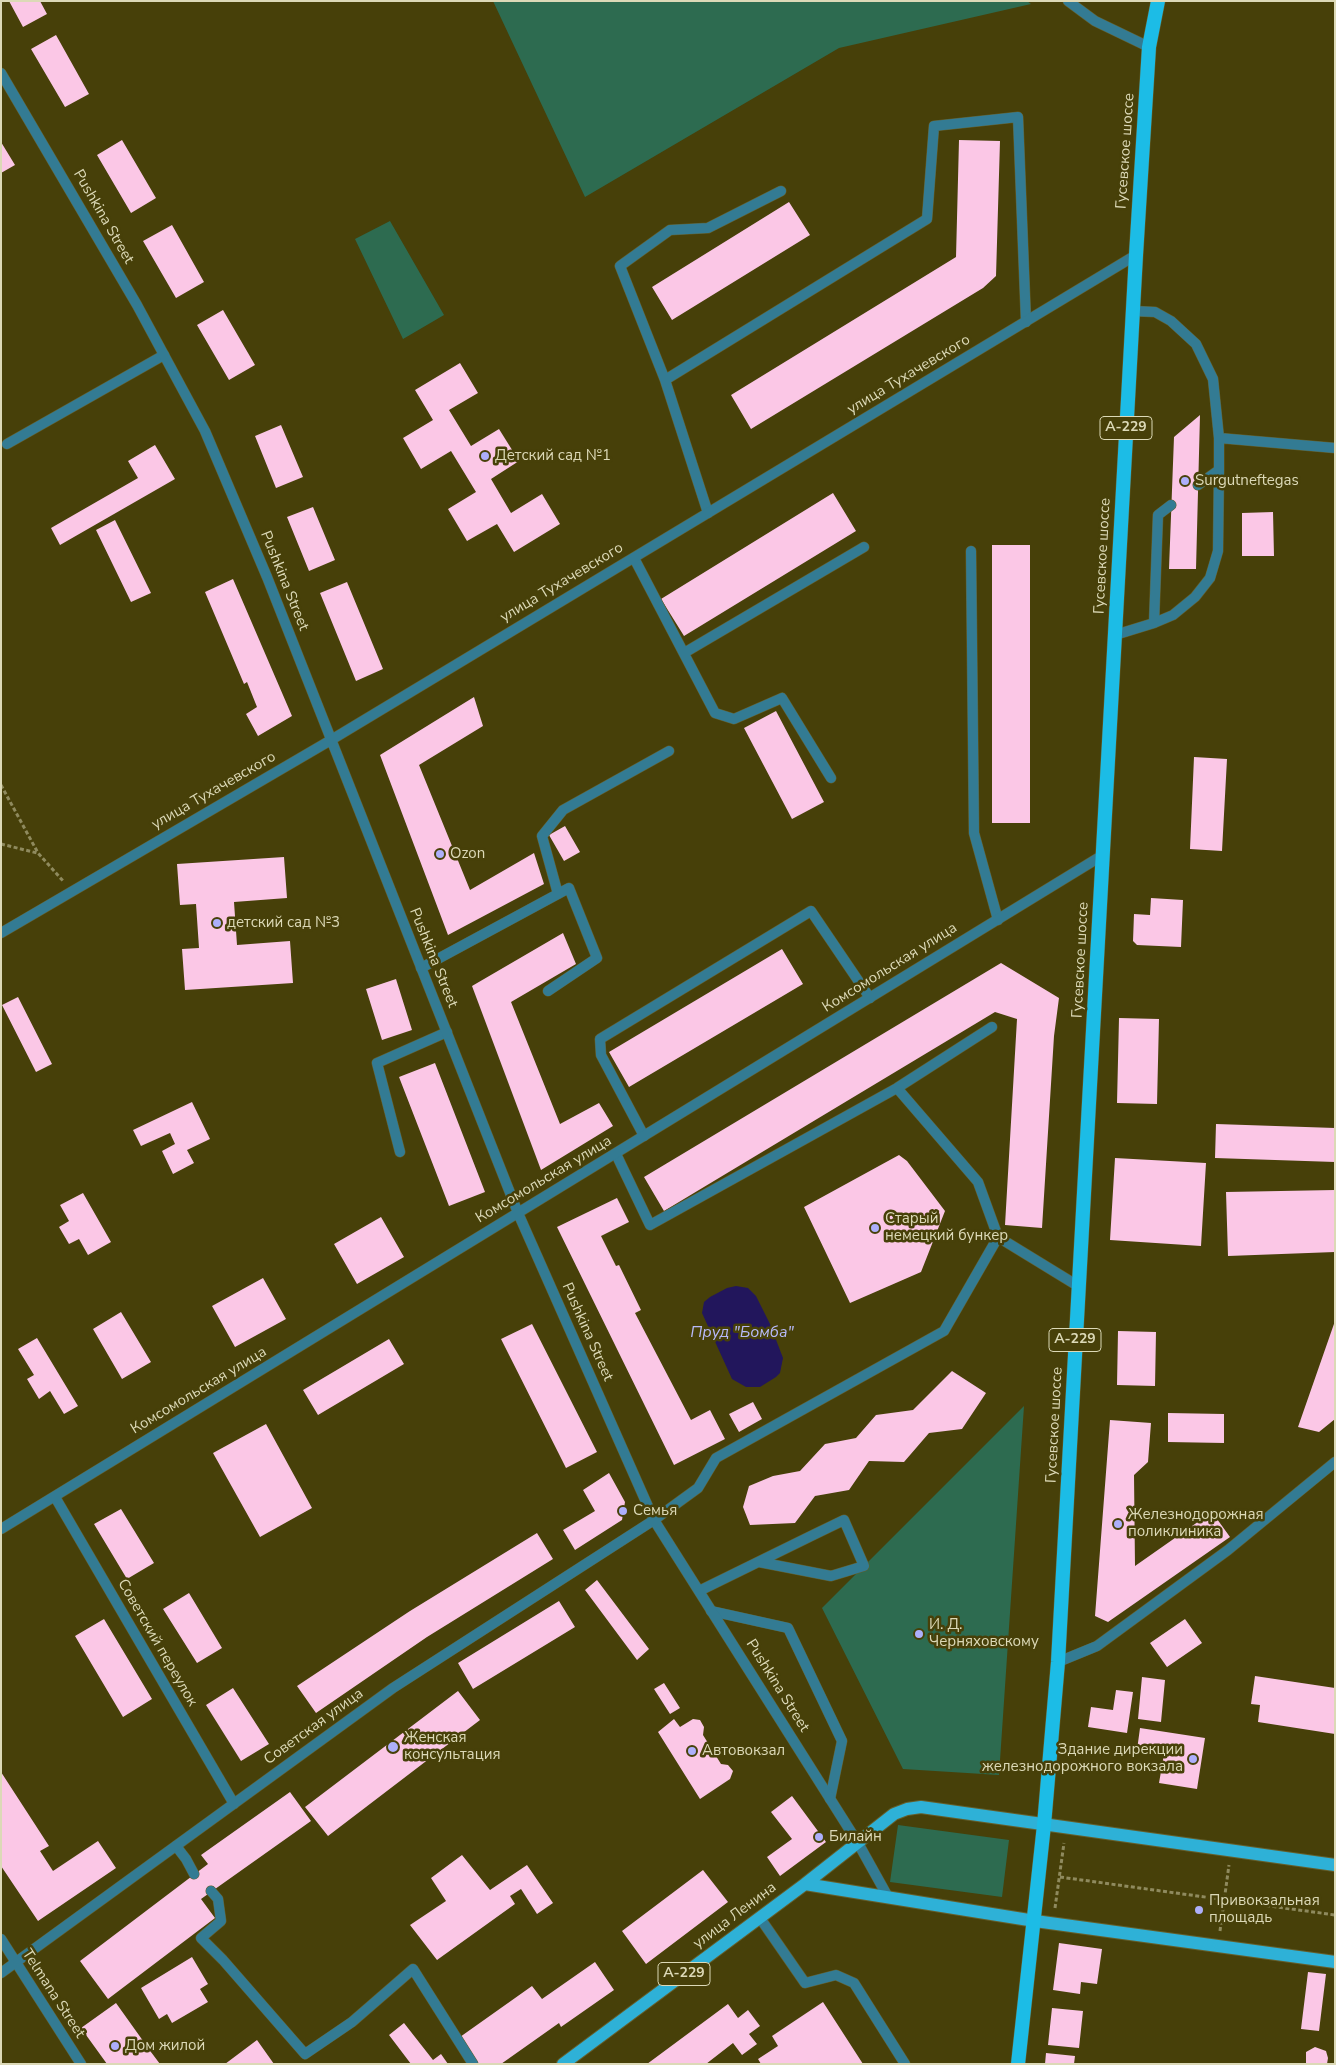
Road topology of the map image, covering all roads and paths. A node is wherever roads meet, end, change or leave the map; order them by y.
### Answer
1 (1068, 1) edge
2 (1158, 1) edge
3 (1150, 47) junction
4 (1, 73) edge
5 (781, 191) dead end
6 (1136, 255) junction
7 (1133, 311) junction
8 (1026, 322) junction
9 (164, 355) junction
10 (665, 380) junction
11 (1219, 438) junction
12 (8, 444) dead end
13 (1335, 448) edge
14 (1219, 470) junction
15 (1198, 485) dead end
16 (1171, 505) dead end
17 (708, 513) junction
18 (864, 547) dead end
19 (971, 551) dead end
20 (634, 558) junction
21 (1154, 623) junction
22 (1115, 635) junction
23 (684, 653) junction
24 (331, 740) junction
25 (669, 751) dead end
26 (831, 778) dead end
27 (1, 785) edge
28 (1, 844) edge
29 (38, 853) junction
30 (1103, 855) junction
31 (73, 892) junction
32 (558, 894) junction
33 (998, 920) junction
34 (1, 933) edge
35 (421, 968) junction
36 (548, 991) dead end
37 (870, 998) junction
38 (992, 1027) dead end
39 (446, 1032) junction
40 (898, 1088) junction
41 (644, 1136) junction
42 (400, 1152) dead end
43 (616, 1154) junction
44 (518, 1213) junction
45 (998, 1237) junction
46 (1078, 1286) junction
47 (1335, 1462) edge
48 (55, 1497) junction
49 (654, 1520) junction
50 (1, 1529) edge
51 (759, 1562) junction
52 (699, 1591) junction
53 (711, 1611) junction
54 (1058, 1662) junction
55 (830, 1799) junction
56 (234, 1804) junction
57 (1044, 1825) junction
58 (1066, 1828) junction
59 (858, 1843) junction
60 (176, 1846) junction
61 (1231, 1851) junction
62 (1335, 1865) edge
63 (194, 1874) dead end
64 (1060, 1877) junction
65 (805, 1884) junction
66 (211, 1891) dead end
67 (888, 1897) junction
68 (1225, 1900) junction
69 (1335, 1915) edge
70 (760, 1918) junction
71 (1035, 1921) junction
72 (1053, 1924) junction
73 (1, 1939) edge
74 (1218, 1946) junction
75 (1335, 1962) edge
76 (15, 1963) junction
77 (1, 1973) edge
78 (81, 2064) edge
79 (473, 2064) edge
80 (563, 2064) edge
81 (905, 2064) edge
82 (1018, 2064) edge

1 - 3 street
2 - 3 highway, Гусевское шоссе / А-229
3 - 6 highway, Гусевское шоссе / А-229
4 - 9 street, Pushkina Street
5 - 10 street
6 - 7 highway, Гусевское шоссе / А-229
6 - 8 street, улица Тухачевского
7 - 11 street
7 - 22 highway, Гусевское шоссе / А-229
8 - 10 street
8 - 17 street, улица Тухачевского
9 - 12 street
9 - 24 street, Pushkina Street
10 - 17 street
11 - 13 street
11 - 14 street
14 - 15 street
14 - 21 street
16 - 21 street
17 - 20 street, улица Тухачевского
18 - 23 street
19 - 33 street
20 - 23 street
20 - 24 street, улица Тухачевского
21 - 22 street
22 - 30 highway, Гусевское шоссе / А-229
23 - 26 street
24 - 31 street, улица Тухачевского
24 - 35 street, Pushkina Street
25 - 32 street
27 - 29 path
28 - 29 path
29 - 31 path
30 - 33 street, Комсомольская улица
30 - 46 highway, Гусевское шоссе / А-229
31 - 34 street, улица Тухачевского
32 - 35 street
32 - 36 street
33 - 37 street, Комсомольская улица
35 - 39 street, Pushkina Street
37 - 41 street, Комсомольская улица
37 - 41 street
38 - 40 street
39 - 42 street
39 - 44 street, Pushkina Street
40 - 43 street
40 - 45 street
41 - 43 street, Комсомольская улица
43 - 44 street, Комсомольская улица
44 - 48 street, Комсомольская улица
44 - 49 street, Pushkina Street
45 - 46 street
45 - 49 street, Советская улица
46 - 54 highway, Гусевское шоссе / А-229
47 - 54 street
48 - 50 street, Комсомольская улица
48 - 56 street, Советский переулок
49 - 52 street, Pushkina Street
49 - 56 street, Советская улица
51 - 51 street
51 - 52 street
52 - 53 street, Pushkina Street
53 - 55 street, Pushkina Street
53 - 55 street
54 - 57 highway, Гусевское шоссе / А-229
55 - 59 street, Pushkina Street
56 - 60 street, Советская улица
57 - 58 main road, улица Ленина
57 - 59 main road, улица Ленина
57 - 71 highway, Гусевское шоссе / А-229
58 - 61 main road, улица Ленина
58 - 64 path
59 - 65 main road, улица Ленина
59 - 67 street, Pushkina Street
60 - 63 street
60 - 76 street, Советская улица
61 - 62 main road, улица Ленина
61 - 68 path
64 - 68 path
64 - 72 path
65 - 67 main road
65 - 70 main road, улица Ленина / А-229
66 - 79 street
67 - 71 main road
68 - 69 path
68 - 74 path
70 - 80 main road, улица Ленина / А-229
70 - 81 street
71 - 72 main road
71 - 82 highway, Гусевское шоссе
72 - 74 main road
73 - 76 street, Telmana Street
74 - 75 main road
76 - 77 street, Советская улица
76 - 78 street, Telmana Street

